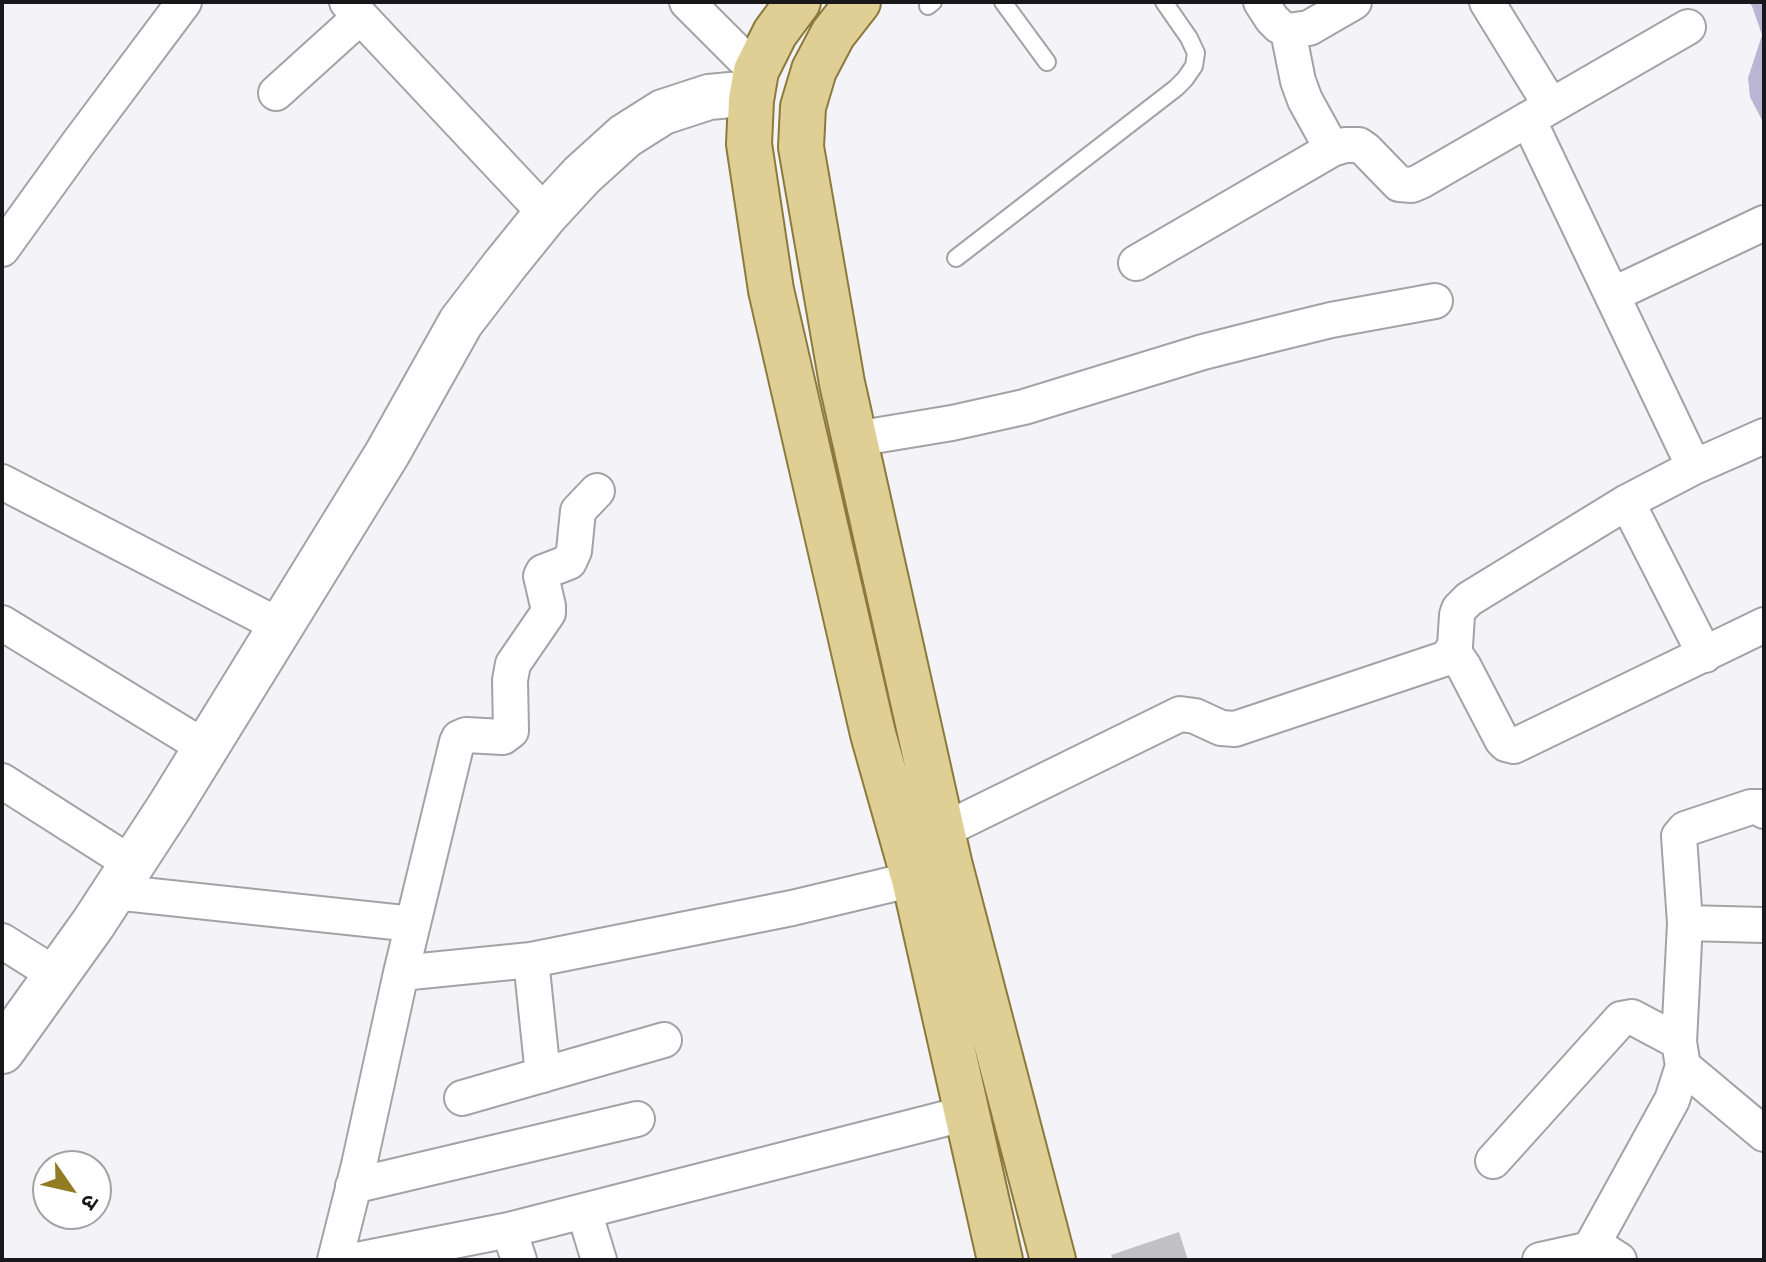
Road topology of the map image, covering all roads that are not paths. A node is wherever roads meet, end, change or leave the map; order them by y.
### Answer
1 (184, 2) edge
2 (687, 2) edge
3 (798, 2) edge
4 (858, 2) edge
5 (1003, 2) edge
6 (1164, 2) edge
7 (1261, 2) edge
8 (1354, 2) edge
9 (1487, 2) edge
10 (353, 9) edge
11 (1688, 27) dead end
12 (1288, 31) junction
13 (1047, 62) dead end
14 (754, 82) junction
15 (276, 93) dead end
16 (1540, 112) junction
17 (1332, 149) junction
18 (546, 214) junction
19 (1764, 223) edge
20 (2, 249) edge
21 (956, 258) dead end
22 (1136, 263) dead end
23 (1612, 295) junction
24 (1435, 301) dead end
25 (1764, 436) edge
26 (855, 439) junction
27 (1694, 467) junction
28 (2, 482) edge
29 (597, 491) dead end
30 (1627, 502) junction
31 (880, 551) junction
32 (834, 563) junction
33 (2, 623) edge
34 (1764, 625) edge
35 (280, 626) junction
36 (1453, 651) junction
37 (1705, 655) junction
38 (206, 748) junction
39 (2, 781) edge
40 (1764, 811) edge
41 (942, 831) junction
42 (123, 878) junction
43 (914, 879) junction
44 (1685, 923) junction
45 (413, 924) junction
46 (1764, 925) edge
47 (2, 941) edge
48 (531, 960) junction
49 (401, 973) junction
50 (56, 975) junction
51 (664, 1040) dead end
52 (2, 1051) edge
53 (1681, 1054) junction
54 (543, 1075) junction
55 (462, 1098) dead end
56 (967, 1113) junction
57 (637, 1119) dead end
58 (1764, 1134) edge
59 (1493, 1161) dead end
60 (353, 1186) junction
61 (584, 1211) junction
62 (514, 1245) edge
63 (1604, 1255) edge
64 (368, 1259) edge
65 (335, 1260) edge
66 (599, 1260) edge
67 (1000, 1260) edge
68 (1053, 1260) edge
69 (1540, 1260) edge

1 - 20 street
2 - 14 street
3 - 14 main road
4 - 26 main road
5 - 13 lane
6 - 21 lane
7 - 12 street
8 - 12 street
9 - 16 street
10 - 15 street
10 - 18 street
11 - 16 street
12 - 17 street
14 - 18 street
14 - 32 main road
16 - 17 street
16 - 23 street
17 - 22 street
18 - 35 street
19 - 23 street
23 - 27 street
24 - 26 street
25 - 27 street
26 - 31 main road
27 - 30 street
28 - 35 street
29 - 45 street
30 - 36 street
30 - 37 street
31 - 32 main road
31 - 41 main road
32 - 43 main road
33 - 38 street
34 - 37 street
35 - 38 street
36 - 37 street
36 - 41 street
38 - 42 street
39 - 42 street
40 - 44 street
41 - 68 main road
42 - 45 street
42 - 50 street
43 - 48 street
43 - 56 main road
44 - 46 street
44 - 53 street
45 - 49 street
47 - 50 street
48 - 49 street
48 - 54 street
49 - 60 street
50 - 52 street
51 - 54 street
53 - 58 street
53 - 59 street
53 - 63 street
54 - 55 street
56 - 61 street
56 - 67 main road
57 - 60 street
60 - 65 street
61 - 62 street
61 - 66 street
62 - 64 street
63 - 69 street

